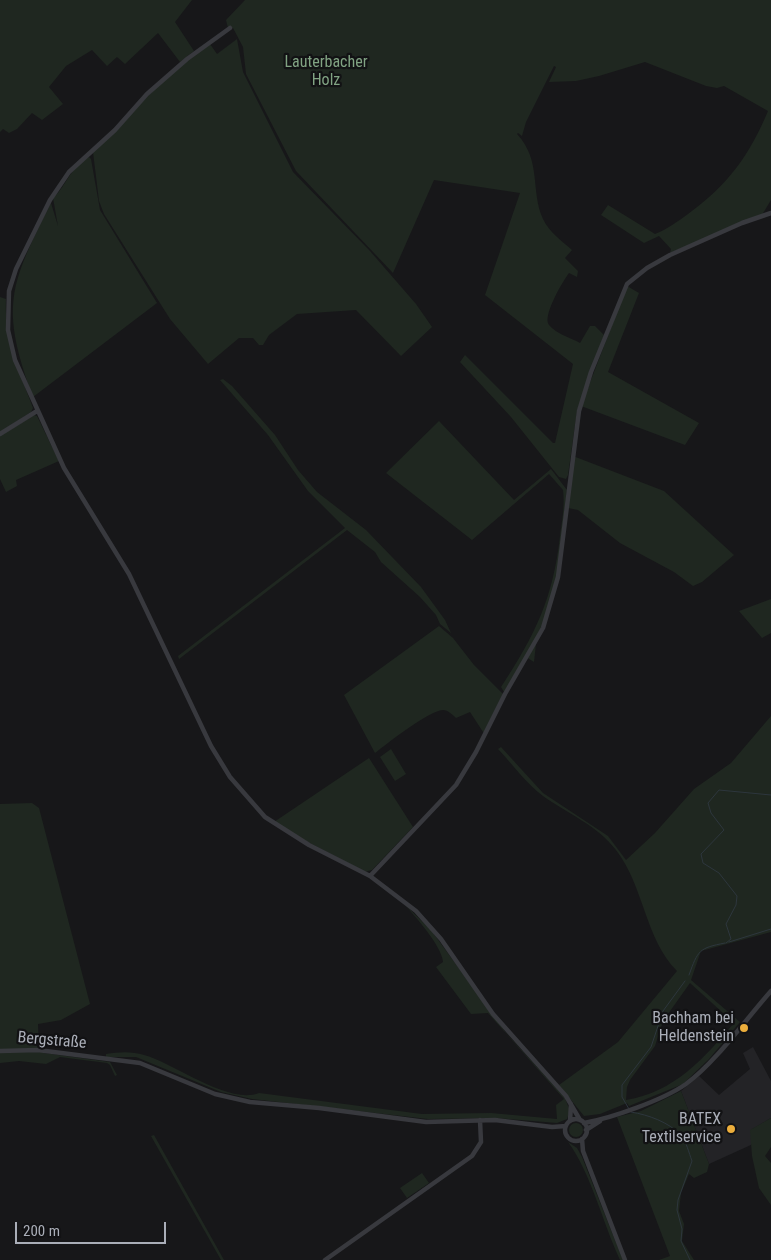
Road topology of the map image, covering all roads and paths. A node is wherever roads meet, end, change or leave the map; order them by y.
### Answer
1 (230, 28) dead end
2 (771, 213) edge
3 (37, 411) junction
4 (0, 434) edge
5 (370, 876) junction
6 (771, 991) edge
7 (0, 1051) edge
8 (571, 1104) junction
9 (603, 1119) junction
10 (480, 1120) junction
11 (570, 1121) junction
12 (582, 1122) junction
13 (566, 1126) junction
14 (552, 1127) junction
15 (586, 1130) junction
16 (565, 1134) junction
17 (582, 1139) junction
18 (575, 1141) junction
19 (583, 1151) junction
20 (325, 1260) edge
21 (625, 1260) edge

1 - 3 street
2 - 5 street
3 - 4 street
3 - 5 street
5 - 8 street
6 - 9 street
7 - 10 street, Bergstraße
8 - 11 street
8 - 12 street
9 - 12 street
9 - 15 street
10 - 14 street, Bergstraße
10 - 20 street
11 - 12 street
11 - 13 street
12 - 15 street
13 - 14 street
13 - 16 street
14 - 16 street
15 - 17 street
16 - 18 street
17 - 18 street
17 - 19 street
18 - 19 street
19 - 21 street

